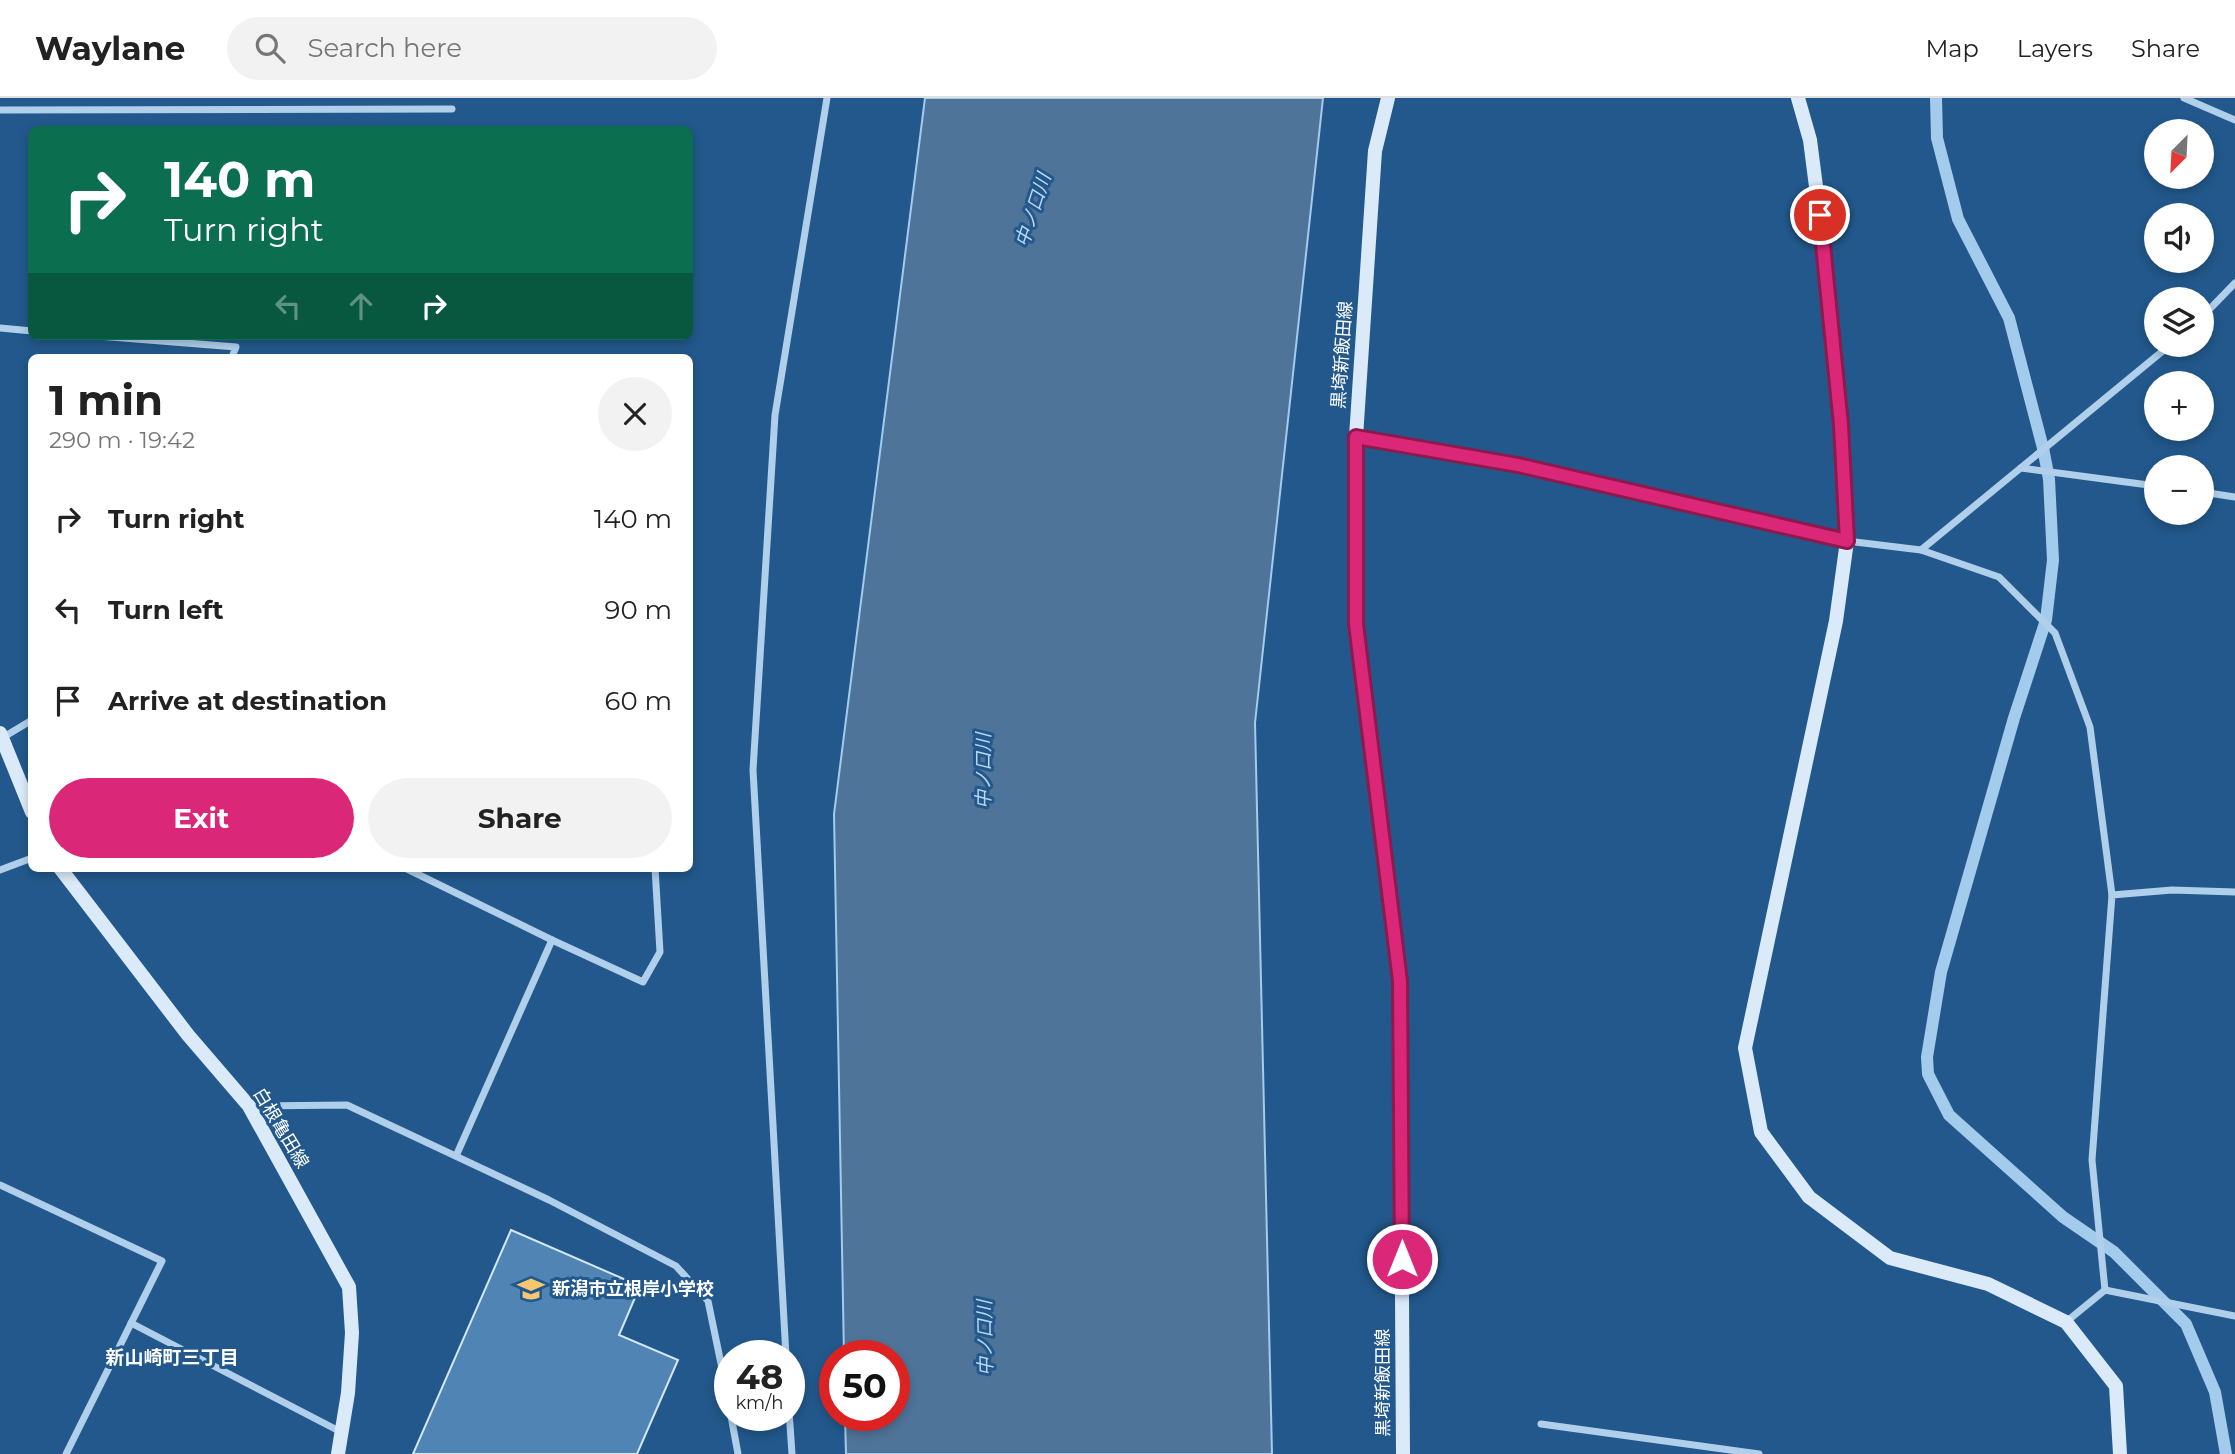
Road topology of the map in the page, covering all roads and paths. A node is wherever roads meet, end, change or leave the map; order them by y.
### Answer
1 (827, 98) edge
2 (1388, 98) edge
3 (1798, 98) edge
4 (2184, 98) edge
5 (452, 109) dead end
6 (0, 110) edge
7 (2235, 120) edge
8 (2235, 282) edge
9 (2214, 304) edge
10 (0, 328) edge
11 (28, 331) edge
12 (148, 340) edge
13 (233, 354) edge
14 (2156, 357) edge
15 (1356, 437) junction
16 (2021, 468) junction
17 (2144, 484) edge
18 (2214, 493) edge
19 (2235, 496) edge
20 (1847, 541) junction
21 (1921, 550) junction
22 (28, 722) edge
23 (1, 735) edge
24 (28, 802) edge
25 (28, 860) edge
26 (0, 870) edge
27 (63, 872) edge
28 (413, 872) edge
29 (655, 872) edge
30 (2235, 892) edge
31 (2112, 895) junction
32 (552, 940) junction
33 (249, 1106) junction
34 (456, 1156) junction
35 (0, 1185) edge
36 (2105, 1290) junction
37 (2235, 1316) edge
38 (2066, 1322) junction
39 (131, 1323) junction
40 (716, 1340) edge
41 (785, 1340) edge
42 (1541, 1424) dead end
43 (734, 1431) edge
44 (790, 1431) edge
45 (341, 1432) junction
46 (66, 1454) edge
47 (338, 1454) edge
48 (738, 1454) edge
49 (792, 1454) edge
50 (1403, 1454) edge
51 (1759, 1454) edge
52 (2120, 1454) edge

1 - 41 street
2 - 15 main road, 黒埼新飯田線
3 - 20 main road
4 - 7 street
5 - 6 street
8 - 9 street
10 - 11 street
12 - 13 street
14 - 16 street
15 - 20 street
15 - 50 main road, 黒埼新飯田線
16 - 17 street
16 - 21 street
18 - 19 street
20 - 21 street
20 - 38 main road
21 - 31 street
22 - 23 street
23 - 24 main road
25 - 26 street
27 - 33 main road, 白根亀田線
28 - 32 street
29 - 32 street
30 - 31 street
31 - 36 street
32 - 34 street
33 - 34 street
33 - 45 main road, 白根亀田線
34 - 40 street
35 - 39 street
36 - 37 street
36 - 38 street
38 - 52 main road
39 - 45 street
39 - 46 street
42 - 51 street
43 - 48 street
44 - 49 street
45 - 47 main road, 白根亀田線

